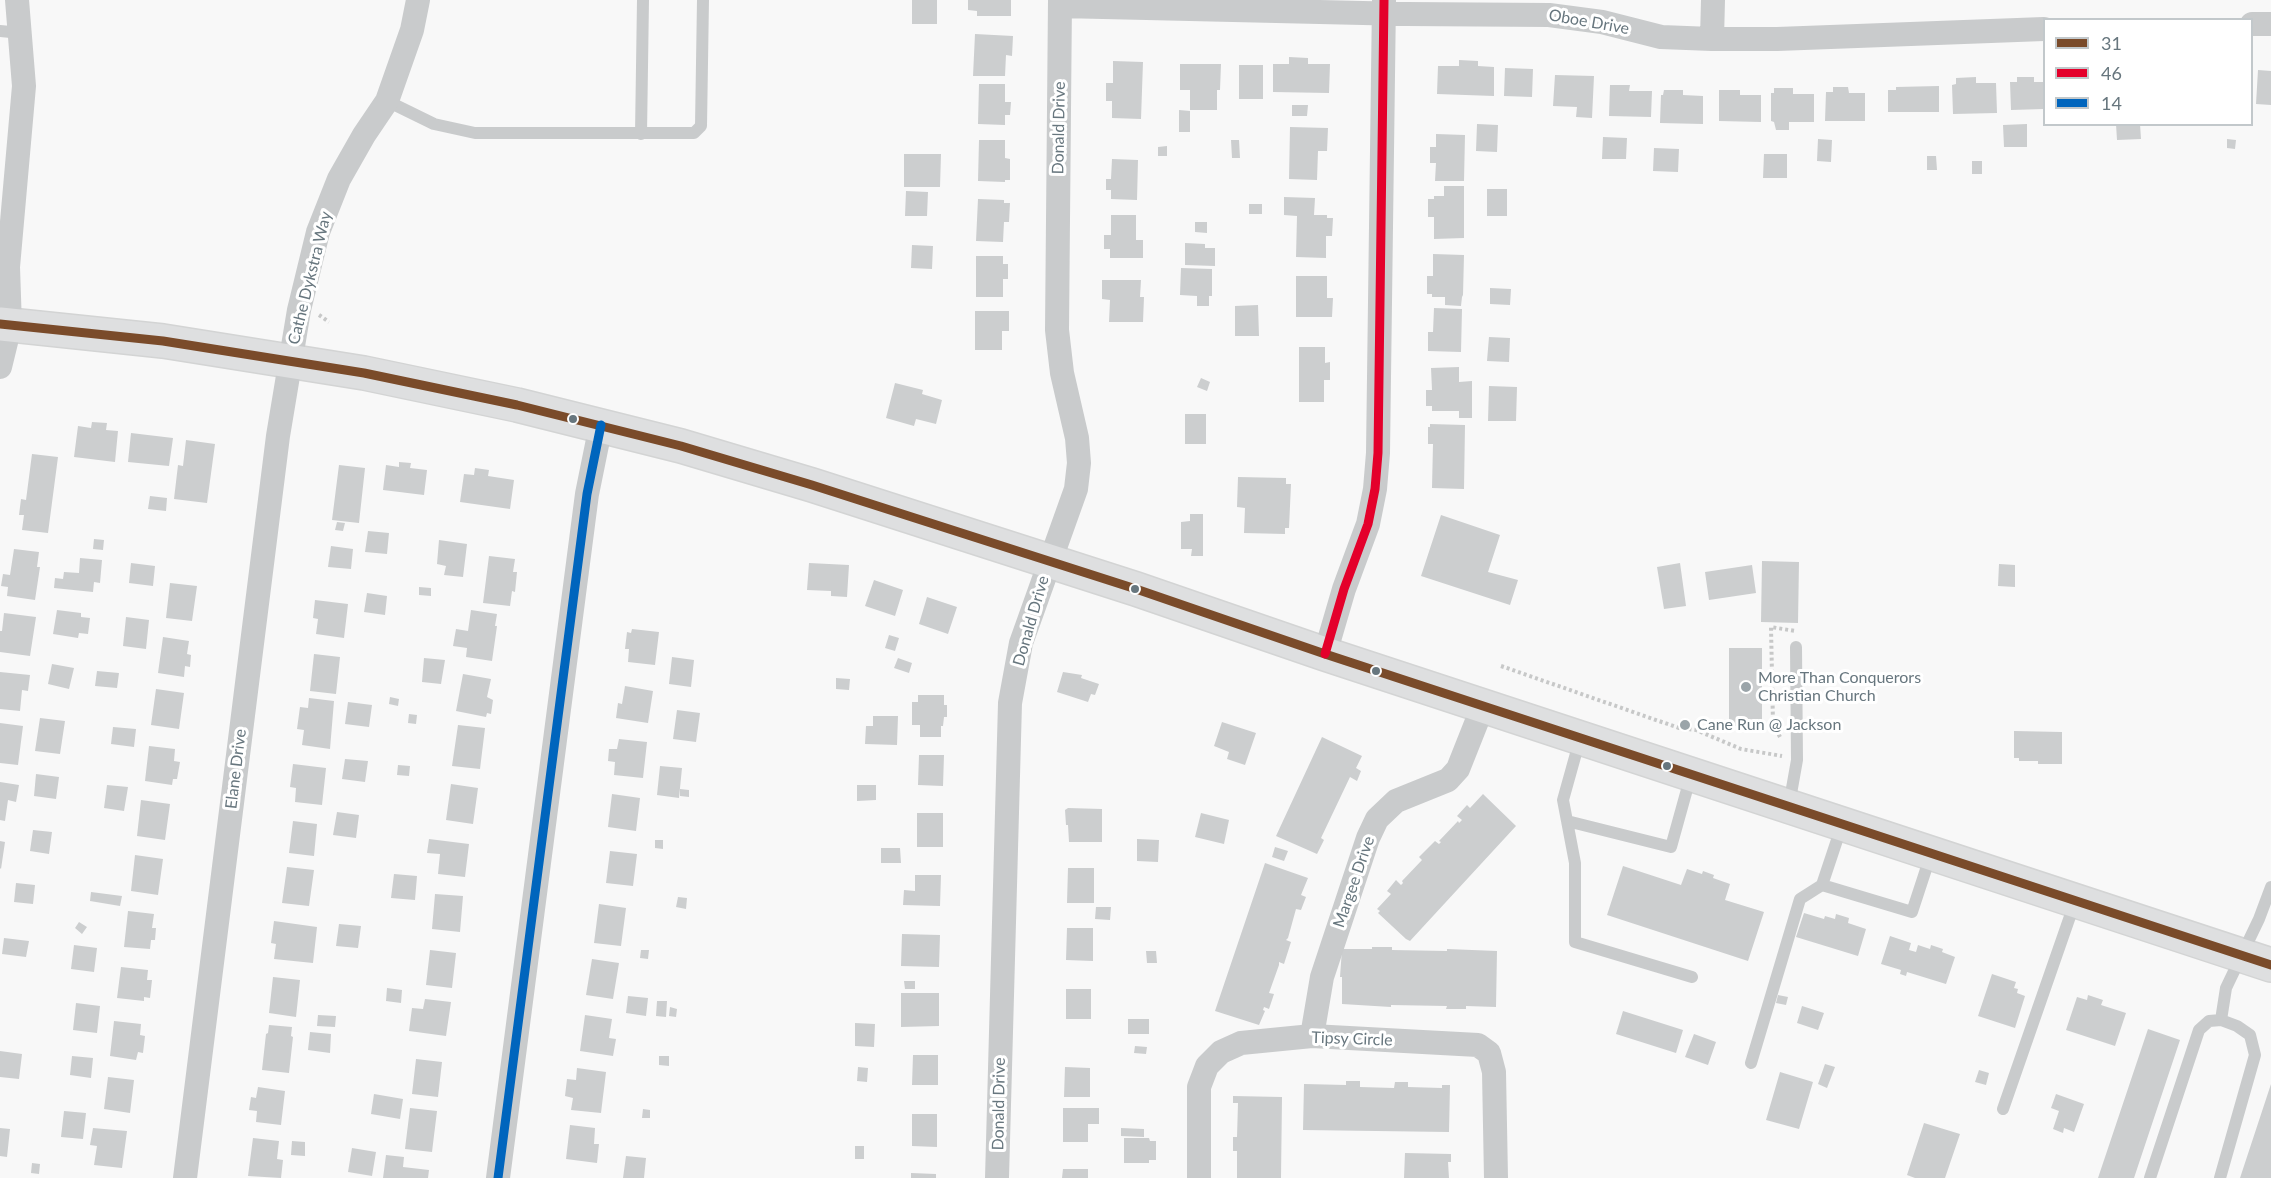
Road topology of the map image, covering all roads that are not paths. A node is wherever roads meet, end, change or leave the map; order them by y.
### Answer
1 (17, 0) edge
2 (418, 0) edge
3 (643, 0) edge
4 (703, 0) edge
5 (1713, 0) edge
6 (1060, 3) edge
7 (1384, 6) edge
8 (2253, 24) edge
9 (2271, 24) edge
10 (2043, 29) edge
11 (11, 32) edge
12 (1712, 39) junction
13 (387, 101) junction
14 (641, 134) junction
15 (5, 325) edge
16 (290, 361) junction
17 (0, 367) edge
18 (601, 425) junction
19 (1049, 562) junction
20 (1796, 647) road end
21 (1325, 654) junction
22 (1483, 706) junction
23 (1580, 738) junction
24 (1691, 774) junction
25 (1789, 806) junction
26 (1567, 821) junction
27 (1842, 824) junction
28 (1932, 853) junction
29 (1822, 885) junction
30 (2271, 887) edge
31 (2075, 900) junction
32 (2256, 960) edge
33 (1692, 977) dead end
34 (2221, 1020) junction
35 (1312, 1036) junction
36 (1751, 1062) dead end
37 (2003, 1109) dead end
38 (185, 1178) edge
39 (498, 1178) edge
40 (997, 1178) edge
41 (1199, 1178) edge
42 (1496, 1178) edge
43 (2150, 1178) edge
44 (2220, 1178) edge

1 - 11 street
2 - 13 street, Cathe Dykstra Way
3 - 14 lane
4 - 14 lane
5 - 12 street
6 - 7 street, Oboe Drive
6 - 19 street, Donald Drive
7 - 12 street, Oboe Drive
7 - 21 street
8 - 9 street
10 - 12 street, Oboe Drive
11 - 15 street
13 - 14 lane
13 - 16 street, Cathe Dykstra Way
15 - 16 highway
15 - 17 street
16 - 18 highway
16 - 38 street, Elane Drive
18 - 19 highway
18 - 39 street
19 - 21 highway
19 - 40 street, Donald Drive
20 - 25 lane
21 - 22 highway
22 - 23 highway
22 - 35 street, Margee Drive
23 - 24 highway
23 - 26 lane
24 - 25 highway
24 - 26 lane
25 - 27 highway
26 - 33 lane
27 - 28 highway
27 - 29 lane
28 - 29 lane
28 - 31 highway
29 - 36 lane
30 - 32 lane
31 - 32 highway
31 - 37 lane
32 - 34 lane
34 - 43 lane
34 - 44 lane
35 - 41 street, Tipsy Circle
35 - 42 street, Tipsy Circle

